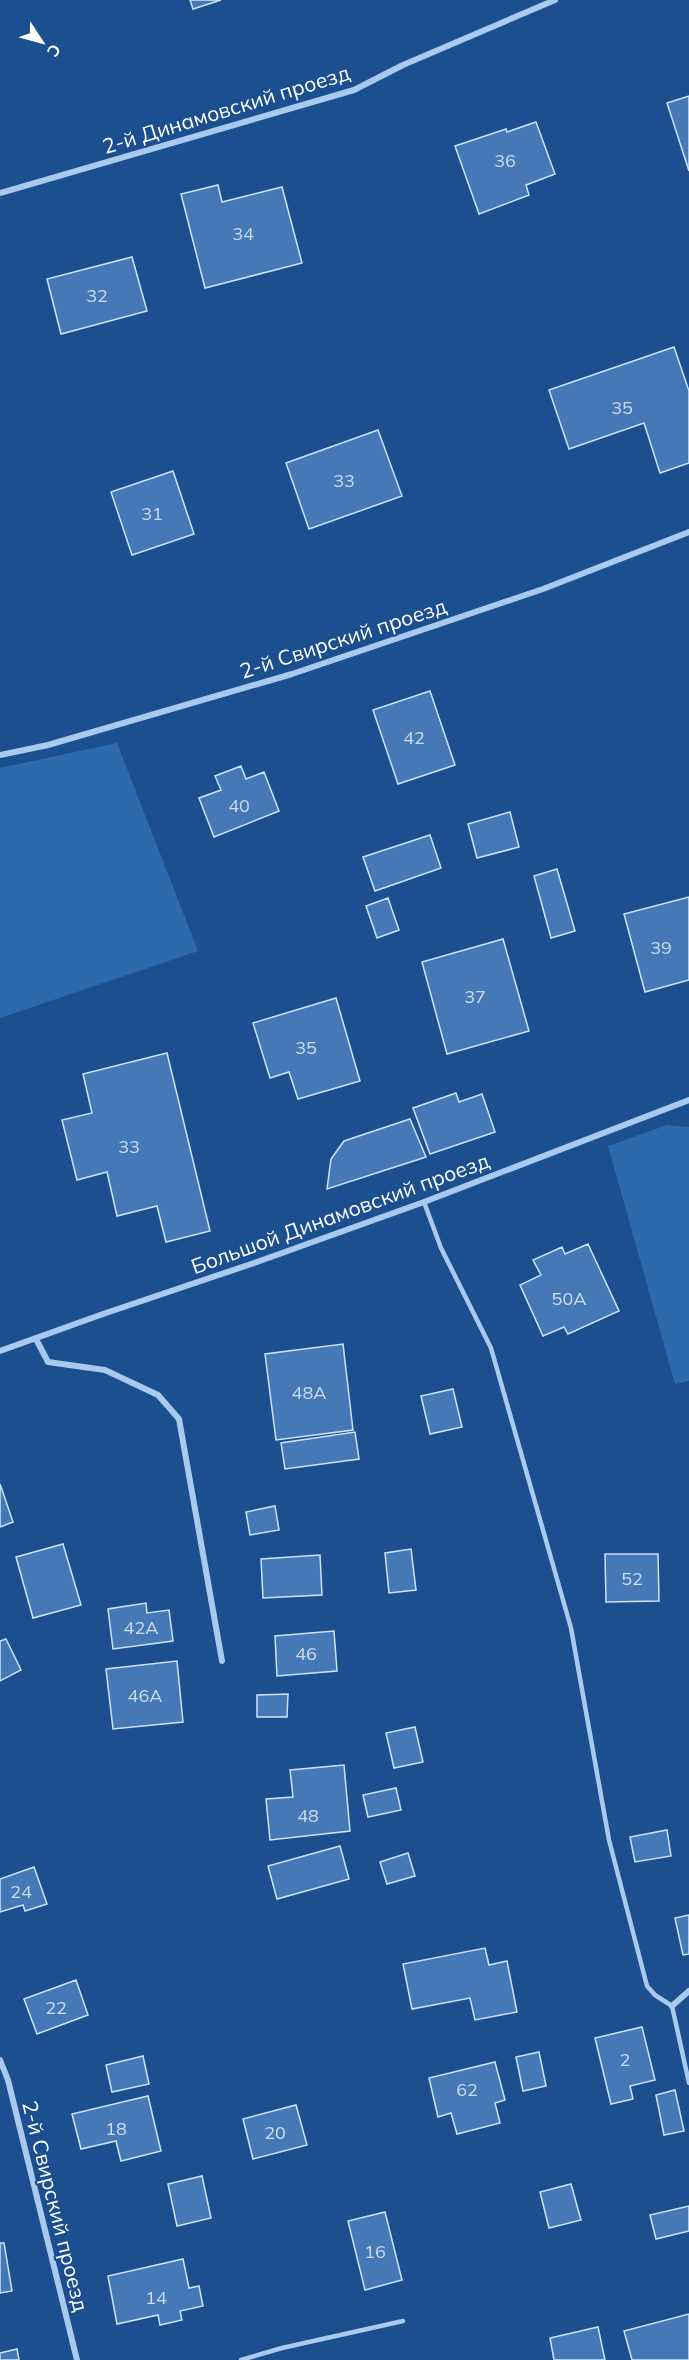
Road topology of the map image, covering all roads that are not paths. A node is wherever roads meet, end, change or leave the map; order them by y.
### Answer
1 (555, 0) edge
2 (0, 193) edge
3 (689, 531) edge
4 (0, 755) edge
5 (689, 1100) edge
6 (424, 1202) junction
7 (36, 1339) junction
8 (0, 1351) edge
9 (222, 1661) dead end
10 (689, 1991) edge
11 (672, 2006) junction
12 (0, 2060) edge
13 (689, 2083) edge
14 (403, 2321) dead end
15 (77, 2360) edge
16 (242, 2360) edge

1 - 2 street, 2-й Динамовский проезд
3 - 4 street, 2-й Свирский проезд
5 - 6 street, Большой Динамовский проезд
6 - 7 street, Большой Динамовский проезд
6 - 11 lane
7 - 8 street, Большой Динамовский проезд
7 - 9 street
10 - 11 street
11 - 13 lane
12 - 15 street, 2-й Свирский проезд
14 - 16 lane

